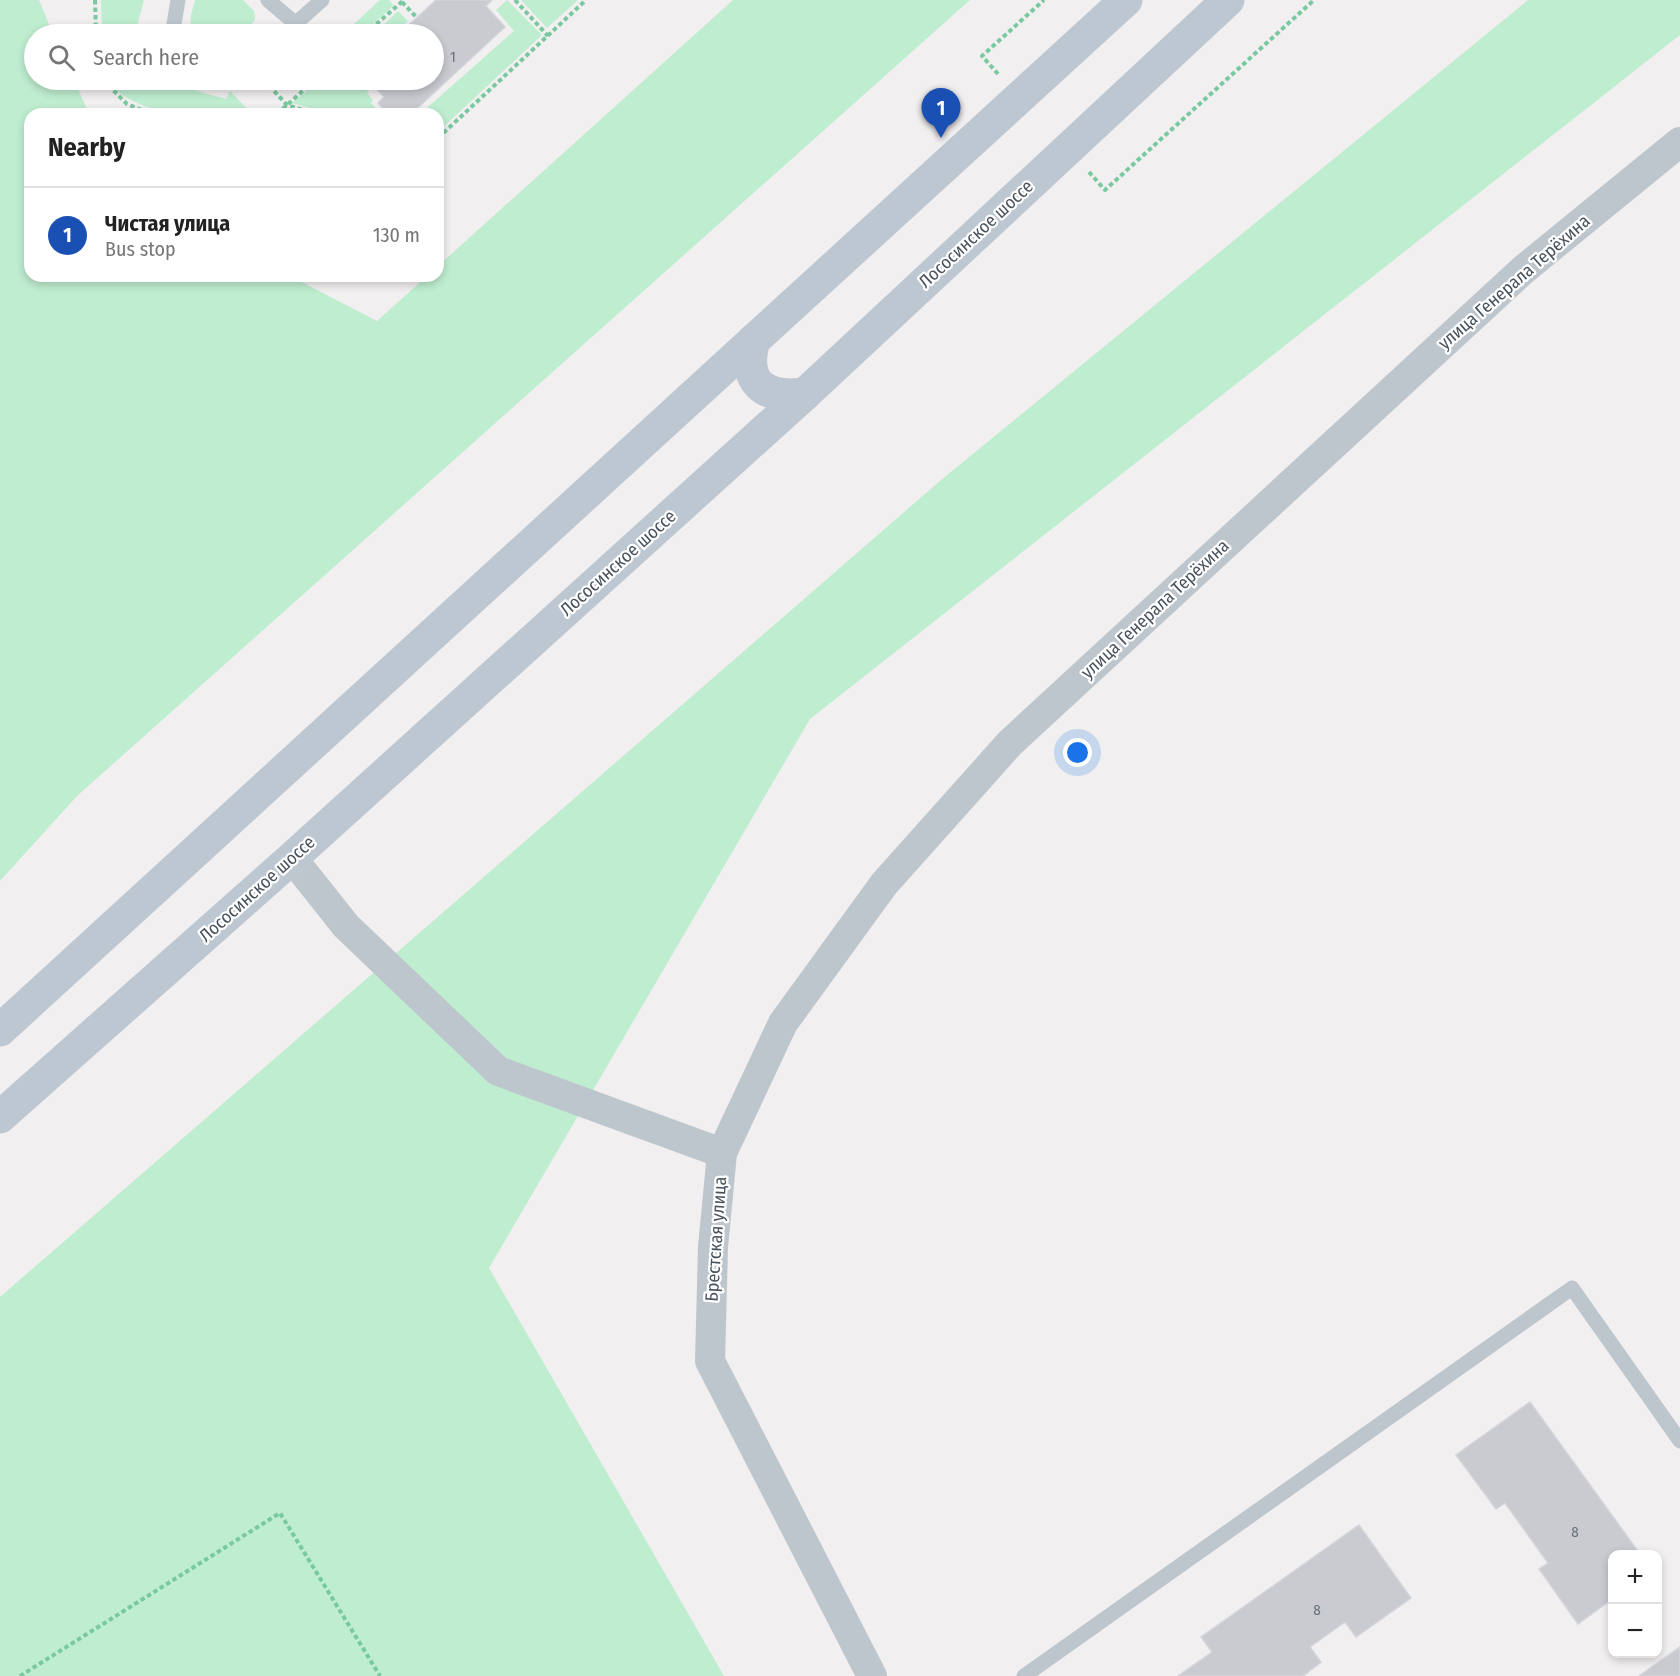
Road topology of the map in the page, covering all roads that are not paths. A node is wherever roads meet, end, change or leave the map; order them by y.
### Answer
1 (178, 0) edge
2 (268, 0) edge
3 (322, 0) edge
4 (1126, 0) edge
5 (1228, 0) edge
6 (175, 24) edge
7 (296, 24) joint
8 (1677, 151) edge
9 (754, 340) junction
10 (805, 394) junction
11 (292, 858) junction
12 (0, 1030) edge
13 (0, 1117) edge
14 (722, 1154) junction
15 (1680, 1441) edge
16 (872, 1676) edge
17 (1024, 1676) edge

1 - 6 lane
2 - 7 lane
3 - 7 lane
4 - 9 street
5 - 10 street, Лососинское шоссе
8 - 14 street, улица Генерала Терёхина
9 - 10 street
9 - 12 street
10 - 11 street, Лососинское шоссе
11 - 13 street, Лососинское шоссе
11 - 14 street, Брестская улица
14 - 16 street, Брестская улица
15 - 17 lane

